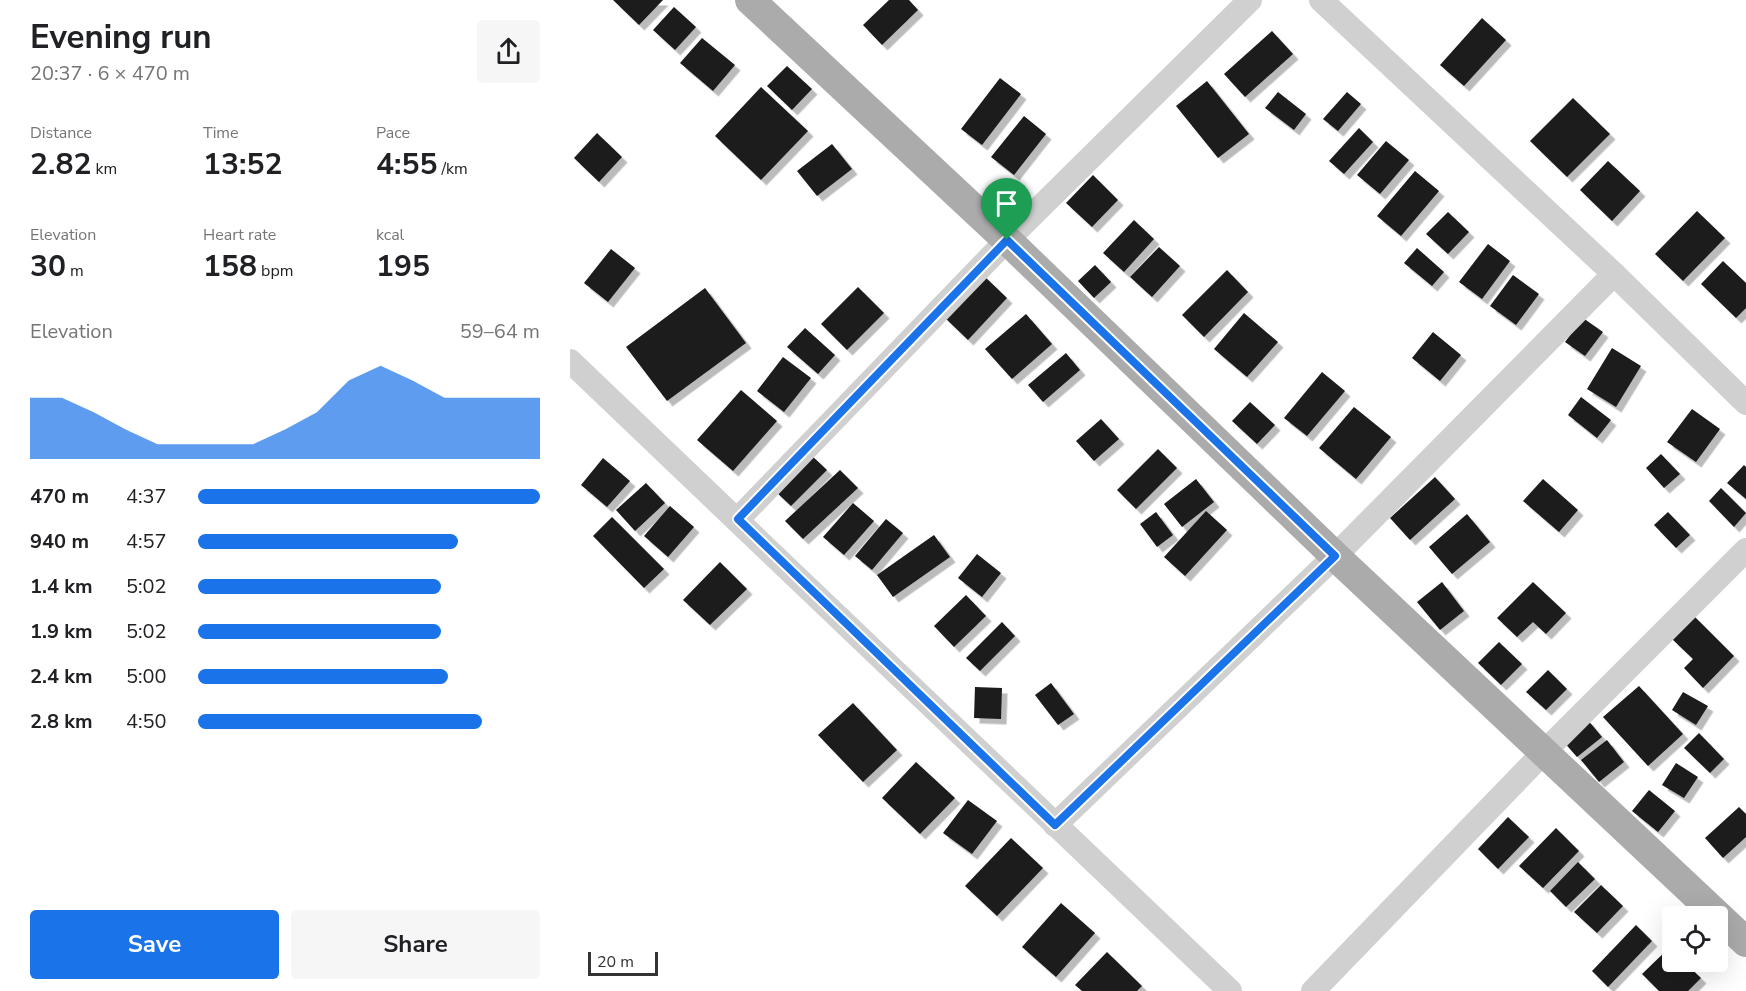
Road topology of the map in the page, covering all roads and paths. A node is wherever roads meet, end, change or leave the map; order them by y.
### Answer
1 (750, 0) edge
2 (1250, 0) edge
3 (1321, 0) edge
4 (1007, 240) junction
5 (1614, 274) junction
6 (570, 361) edge
7 (1746, 403) edge
8 (738, 519) junction
9 (1746, 550) edge
10 (1335, 556) junction
11 (1545, 751) junction
12 (1055, 825) junction
13 (1746, 942) edge
14 (1230, 991) edge
15 (1313, 991) edge

1 - 4 main road
2 - 4 street
3 - 5 street
4 - 8 street
4 - 10 main road
5 - 7 street
5 - 10 street
6 - 8 street
8 - 12 street
9 - 11 street
10 - 11 main road
10 - 12 street
11 - 13 main road
11 - 15 street
12 - 14 street

